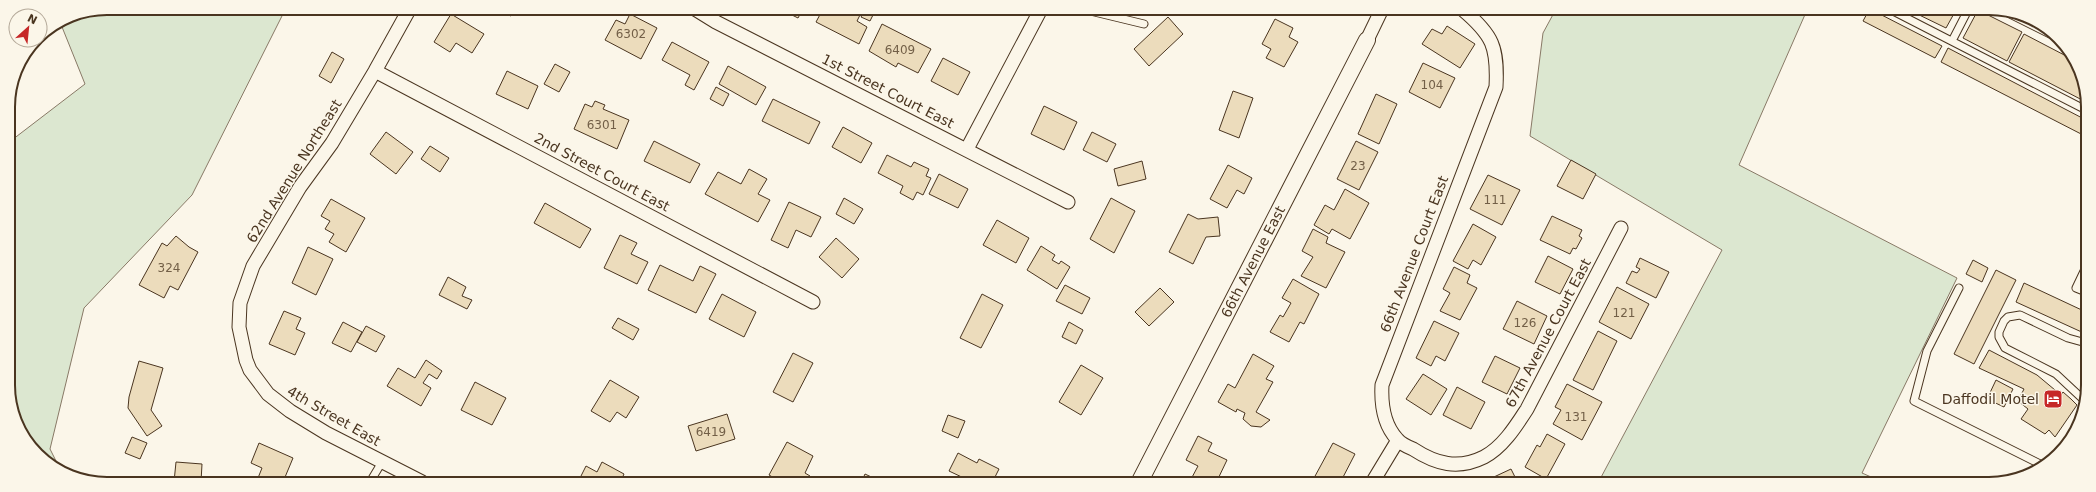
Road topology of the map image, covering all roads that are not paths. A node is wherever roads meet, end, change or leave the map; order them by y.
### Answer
1 (406, 15) edge
2 (705, 15) edge
3 (1038, 15) edge
4 (1107, 15) edge
5 (1379, 15) edge
6 (1468, 15) edge
7 (1901, 15) edge
8 (1965, 15) edge
9 (1144, 24) dead end
10 (1367, 40) joint
11 (1952, 41) junction
12 (376, 71) junction
13 (2081, 107) edge
14 (966, 149) junction
15 (1068, 202) dead end
16 (1621, 228) dead end
17 (2081, 278) edge
18 (1959, 288) dead end
19 (2081, 290) edge
20 (813, 302) dead end
21 (2081, 342) edge
22 (246, 360) joint
23 (2080, 396) edge
24 (1398, 440) junction
25 (382, 462) junction
26 (2038, 463) edge
27 (373, 477) edge
28 (412, 477) edge
29 (1142, 477) edge
30 (1376, 477) edge

1 - 12 street, 62nd Avenue Northeast
2 - 14 street, 1st Street Court East
3 - 14 street
4 - 9 lane
5 - 10 street
6 - 24 street, 66th Avenue Court East
7 - 11 lane
8 - 11 lane
10 - 29 street, 66th Avenue East
11 - 13 lane
12 - 20 street, 2nd Street Court East
12 - 22 street, 62nd Avenue Northeast
14 - 15 street, 1st Street Court East
16 - 24 street, 67th Avenue Court East
17 - 19 lane
18 - 26 lane
21 - 23 lane
22 - 25 street, 4th Street East
24 - 30 street
25 - 27 lane
25 - 28 street, 4th Street East

